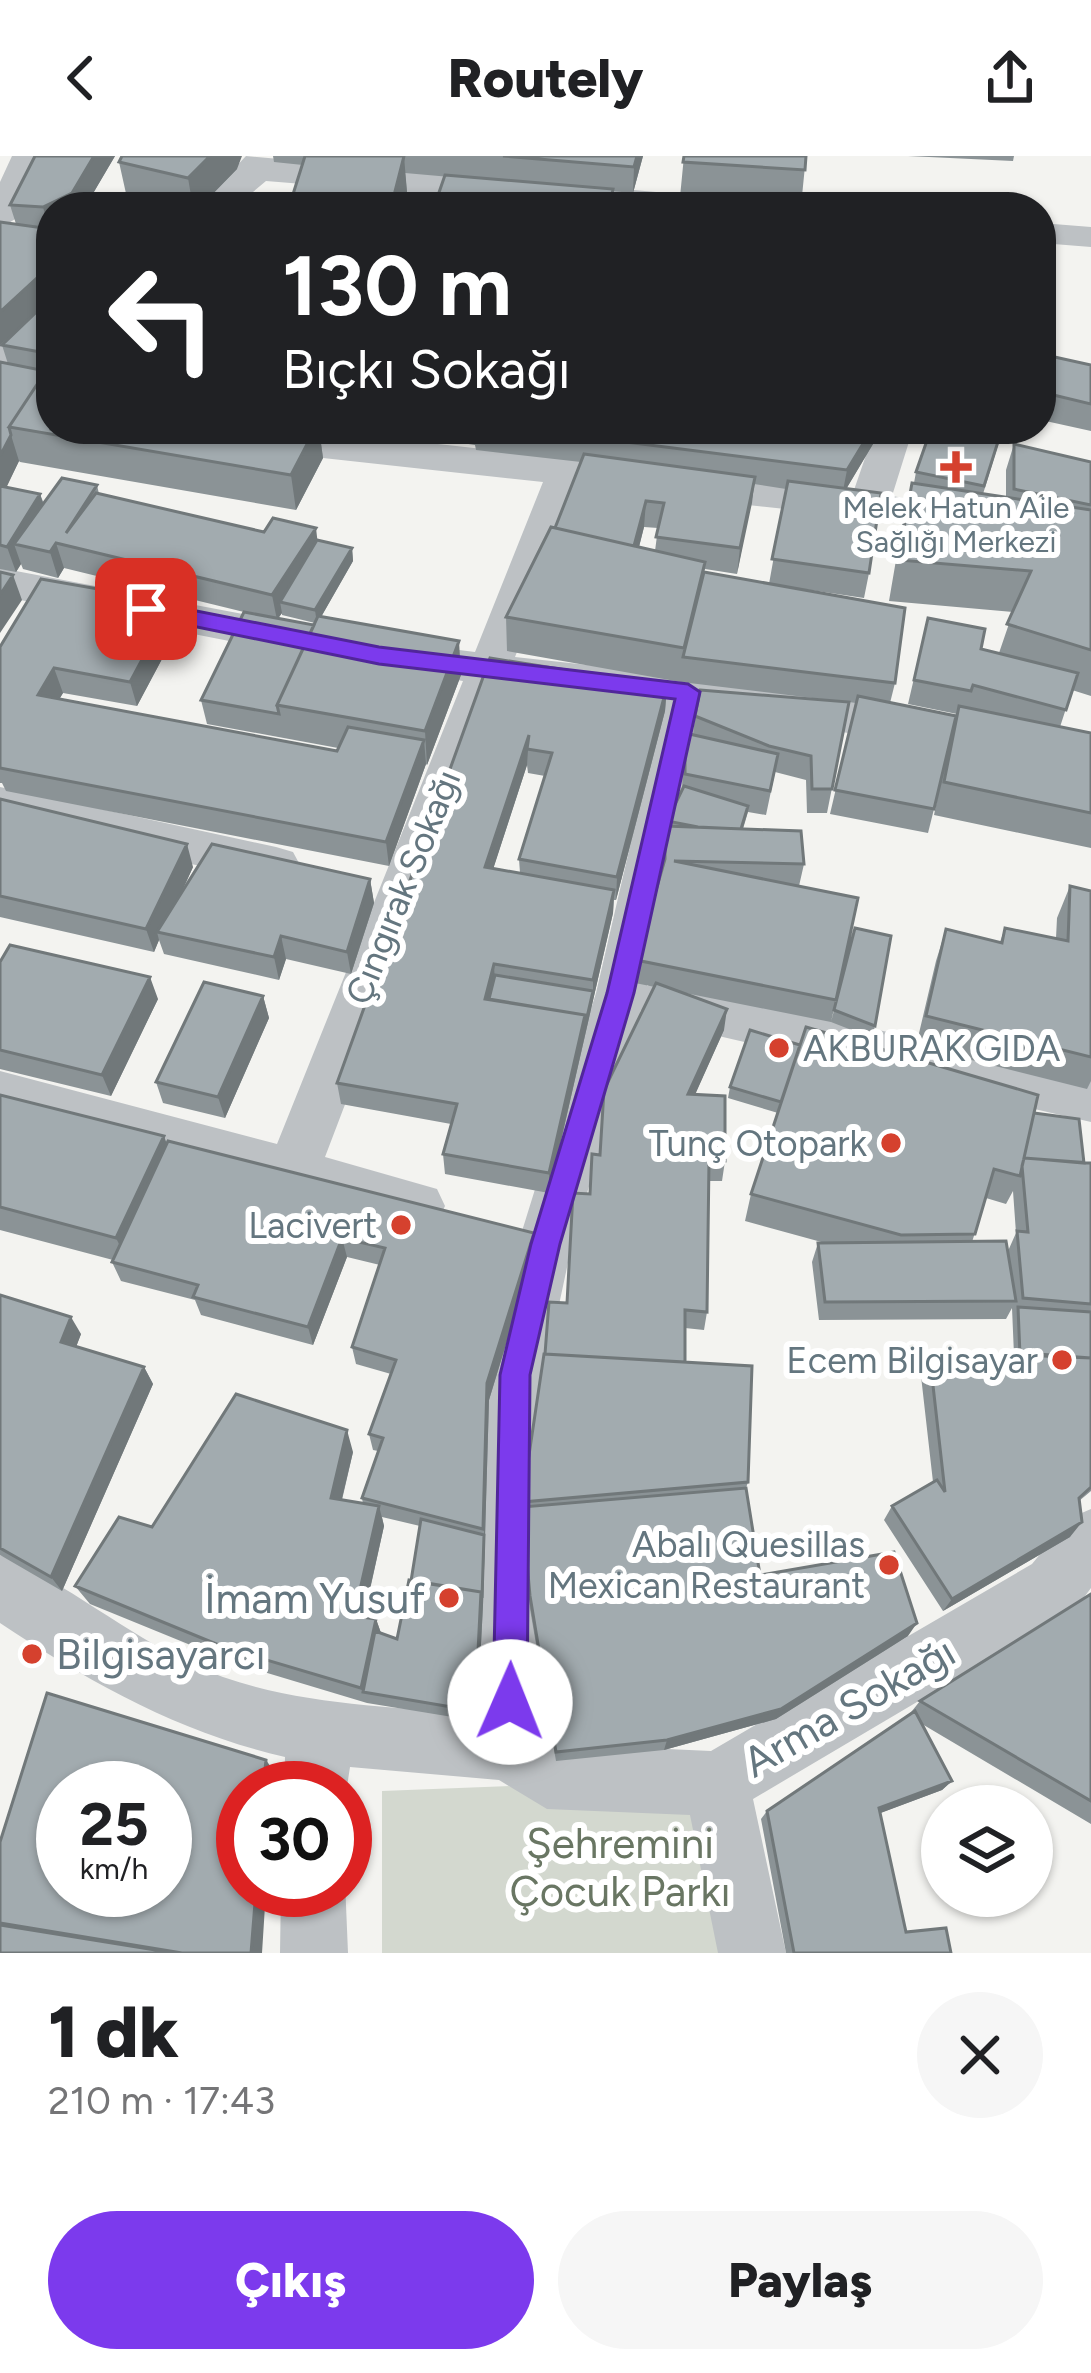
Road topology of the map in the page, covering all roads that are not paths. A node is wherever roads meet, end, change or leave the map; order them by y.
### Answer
1 (29, 156) edge
2 (261, 163) edge
3 (231, 192) edge
4 (559, 192) edge
5 (0, 218) edge
6 (1056, 234) edge
7 (1091, 237) edge
8 (36, 329) edge
9 (0, 357) edge
10 (314, 444) edge
11 (889, 444) edge
12 (567, 471) junction
13 (869, 506) junction
14 (1091, 543) edge
15 (0, 582) edge
16 (52, 590) junction
17 (26, 626) edge
18 (491, 669) junction
19 (688, 692) junction
20 (962, 733) edge
21 (0, 805) edge
22 (357, 883) junction
23 (621, 993) junction
24 (0, 1093) edge
25 (1091, 1100) edge
26 (293, 1170) junction
27 (507, 1232) junction
28 (1091, 1539) edge
29 (0, 1586) edge
30 (510, 1749) junction
31 (317, 1759) edge
32 (718, 1784) junction
33 (315, 1917) edge
34 (314, 1953) edge
35 (752, 1953) edge

1 - 5 street
2 - 3 street
2 - 4 street
6 - 7 street
8 - 9 street
10 - 12 street
11 - 13 street
12 - 13 street
12 - 18 street, Çıngırak Sokağı
13 - 14 street
15 - 16 street
16 - 17 street
16 - 18 street
18 - 19 street
18 - 22 street, Çıngırak Sokağı
19 - 20 street
19 - 23 street
21 - 22 street
22 - 26 street, Çıngırak Sokağı
23 - 25 street
23 - 27 street
24 - 26 street
26 - 27 street
27 - 30 street
28 - 32 street, Arma Sokağı
29 - 31 street
30 - 31 street
30 - 32 street, Arma Sokağı
32 - 35 street
33 - 34 street

